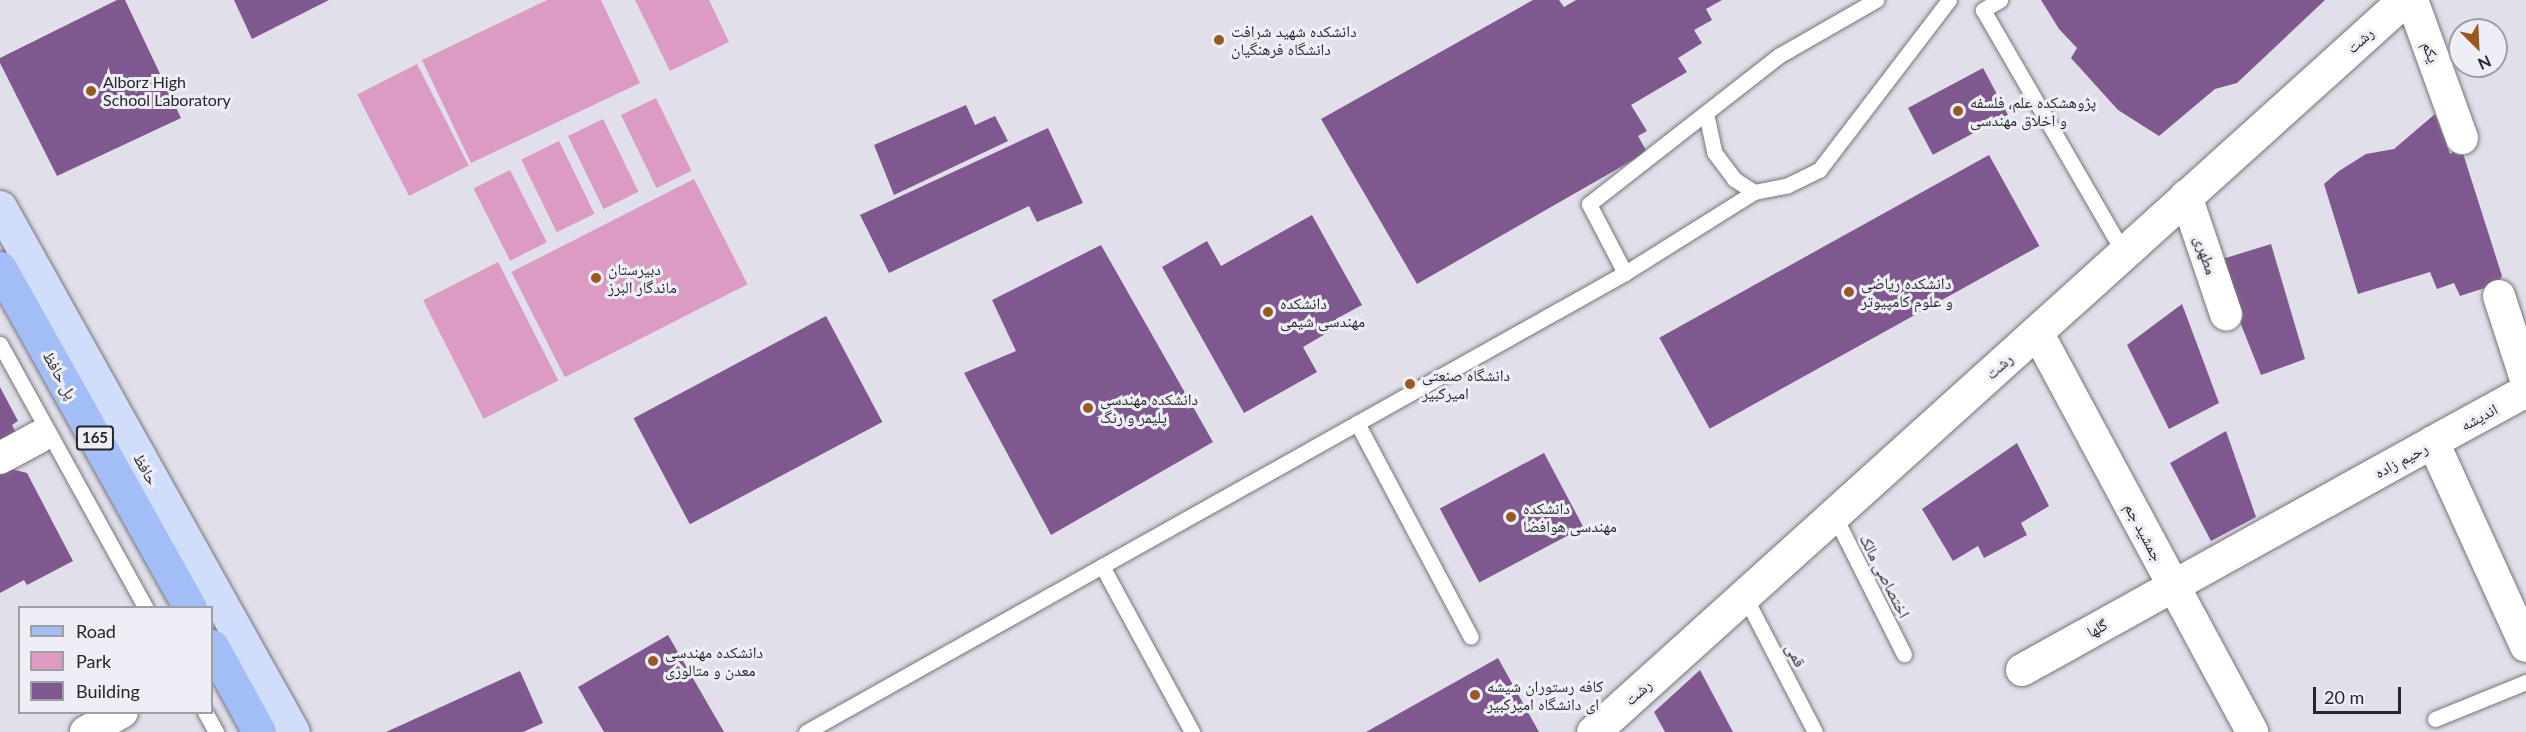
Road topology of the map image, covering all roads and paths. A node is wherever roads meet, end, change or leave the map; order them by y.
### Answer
1 (1876, 0) edge
2 (1949, 0) edge
3 (2000, 0) edge
4 (2404, 0) edge
5 (2412, 0) edge
6 (1706, 113) junction
7 (2462, 138) dead end
8 (1754, 192) junction
9 (2186, 196) junction
10 (0, 207) edge
11 (2124, 253) junction
12 (0, 268) edge
13 (1625, 273) junction
14 (2499, 296) dead end
15 (2226, 314) dead end
16 (2037, 332) junction
17 (0, 344) edge
18 (2526, 379) edge
19 (2526, 391) edge
20 (1357, 423) junction
21 (39, 437) dead end
22 (2433, 442) junction
23 (0, 458) edge
24 (1834, 515) junction
25 (1102, 566) junction
26 (2173, 585) junction
27 (1744, 595) junction
28 (145, 606) edge
29 (189, 606) edge
30 (1471, 638) dead end
31 (2526, 646) edge
32 (213, 648) edge
33 (1904, 654) dead end
34 (2022, 670) dead end
35 (2526, 682) edge
36 (118, 714) edge
37 (206, 714) edge
38 (2435, 719) dead end
39 (86, 732) edge
40 (216, 732) edge
41 (259, 732) edge
42 (293, 732) edge
43 (806, 732) edge
44 (1192, 732) edge
45 (1593, 732) edge
46 (1815, 732) edge
47 (2252, 732) edge

1 - 6 lane
2 - 8 lane
3 - 11 lane
4 - 9 street, رشت
5 - 7 street, یکم
6 - 8 lane
6 - 13 lane
8 - 13 lane
9 - 11 street, رشت
9 - 15 street, مطهری
10 - 42 main road, حافظ / 165
11 - 16 street, رشت
12 - 29 main road, پل حافظ / 165
13 - 20 lane
14 - 18 street
16 - 24 street, رشت
16 - 26 street, جمشید جم
17 - 28 lane
19 - 22 street, اندیشه
20 - 25 lane
20 - 30 lane
21 - 23 street
22 - 26 street, رحیم زاده
22 - 31 street, رحیم زاده
24 - 27 street, رشت
24 - 33 lane, اختصاصی مالک
25 - 43 lane
25 - 44 lane
26 - 34 street, گلها
26 - 47 street, جمشید جم
27 - 45 street, رشت
27 - 46 lane, قمی
32 - 41 main road
35 - 38 lane
36 - 39 street
37 - 40 lane

